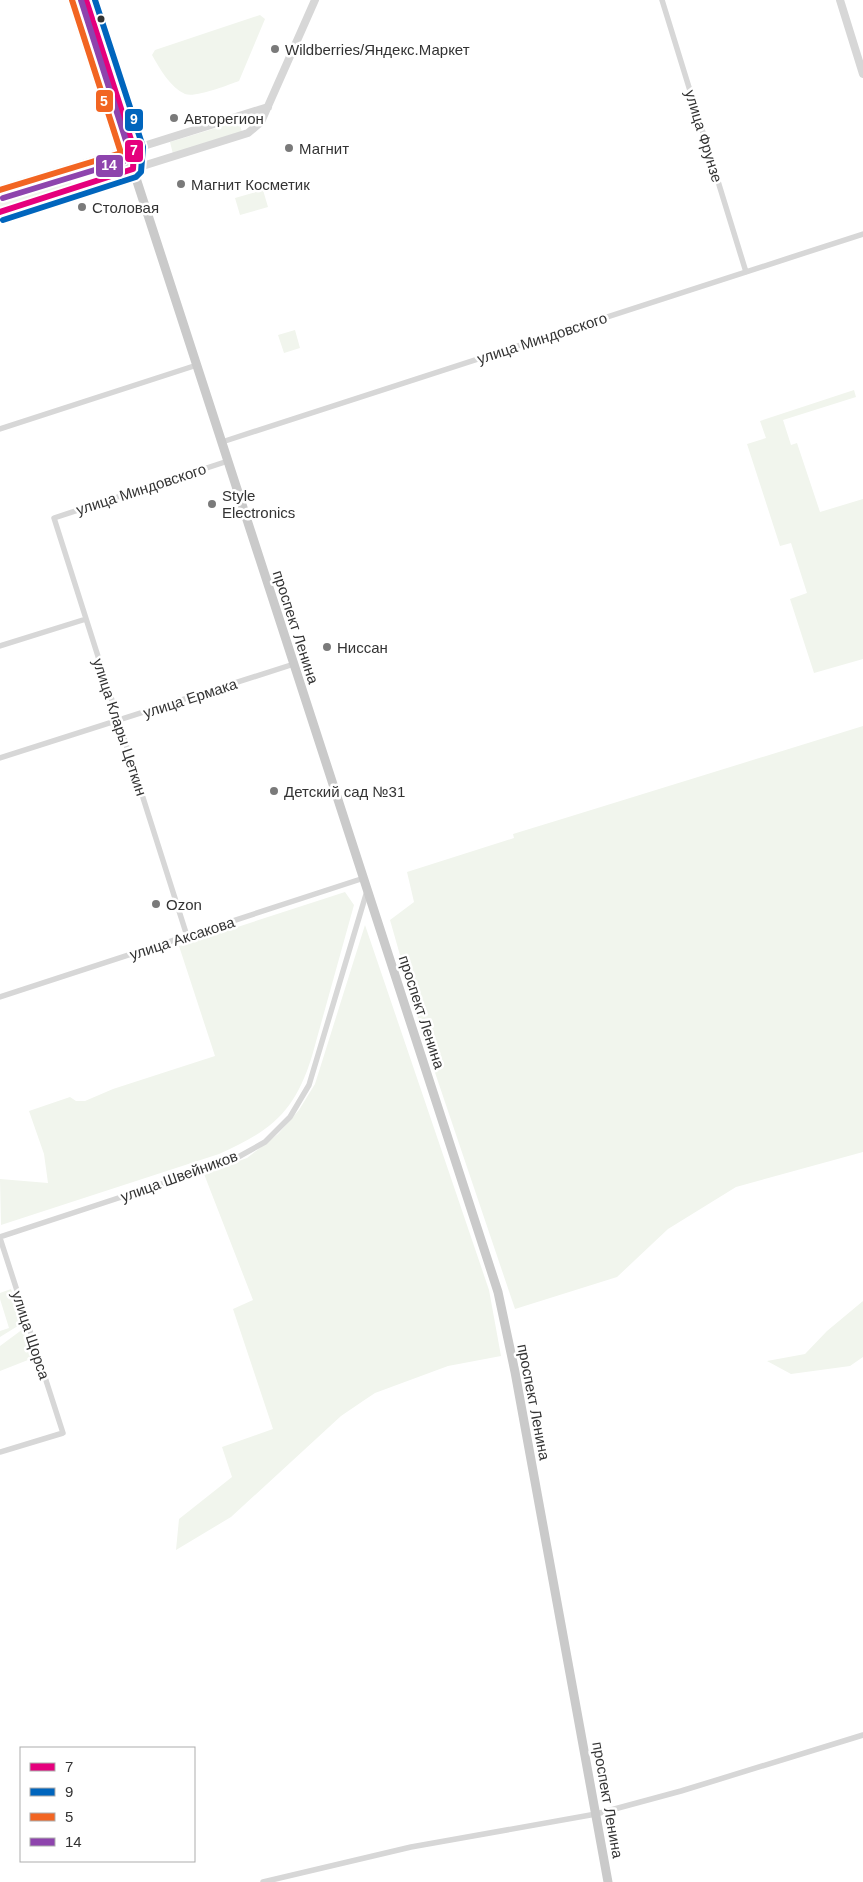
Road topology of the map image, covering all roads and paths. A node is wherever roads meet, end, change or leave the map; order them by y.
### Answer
1 (72, 0) edge
2 (86, 0) edge
3 (315, 0) edge
4 (662, 0) edge
5 (840, 0) edge
6 (863, 74) edge
7 (268, 107) junction
8 (134, 149) junction
9 (121, 153) junction
10 (133, 169) junction
11 (0, 190) edge
12 (0, 212) edge
13 (863, 234) edge
14 (746, 272) junction
15 (197, 365) junction
16 (0, 428) edge
17 (222, 442) junction
18 (228, 461) junction
19 (54, 518) joint
20 (86, 619) junction
21 (0, 646) edge
22 (294, 664) junction
23 (118, 721) junction
24 (0, 758) edge
25 (364, 878) junction
26 (367, 889) junction
27 (187, 936) junction
28 (0, 997) edge
29 (0, 1238) edge
30 (0, 1452) edge
31 (863, 1735) edge
32 (596, 1814) junction
33 (262, 1882) edge
34 (608, 1882) edge

1 - 9 main road, проспект Ленина
2 - 8 main road, проспект Ленина
3 - 7 street
4 - 14 street, улица Фрунзе
5 - 6 street
7 - 8 street
7 - 10 street
8 - 9 main road
8 - 10 main road, проспект Ленина
9 - 10 main road, проспект Ленина
9 - 11 main road
10 - 12 main road
10 - 15 main road, проспект Ленина
13 - 14 street, улица Миндовского
14 - 17 street, улица Миндовского
15 - 16 street
15 - 17 main road, проспект Ленина
17 - 18 main road, проспект Ленина
18 - 19 street, улица Миндовского
18 - 22 main road, проспект Ленина
19 - 20 street, улица Клары Цеткин
20 - 21 street
20 - 23 street, улица Клары Цеткин
22 - 23 street, улица Ермака
22 - 25 main road, проспект Ленина
23 - 24 street, улица Ермака
23 - 27 street, улица Клары Цеткин
25 - 26 main road, проспект Ленина
25 - 27 street, улица Аксакова
26 - 29 street, улица Швейников
26 - 32 main road, проспект Ленина
27 - 28 street, улица Аксакова
29 - 30 street, улица Щорса
31 - 32 street
32 - 33 street
32 - 34 main road, проспект Ленина

